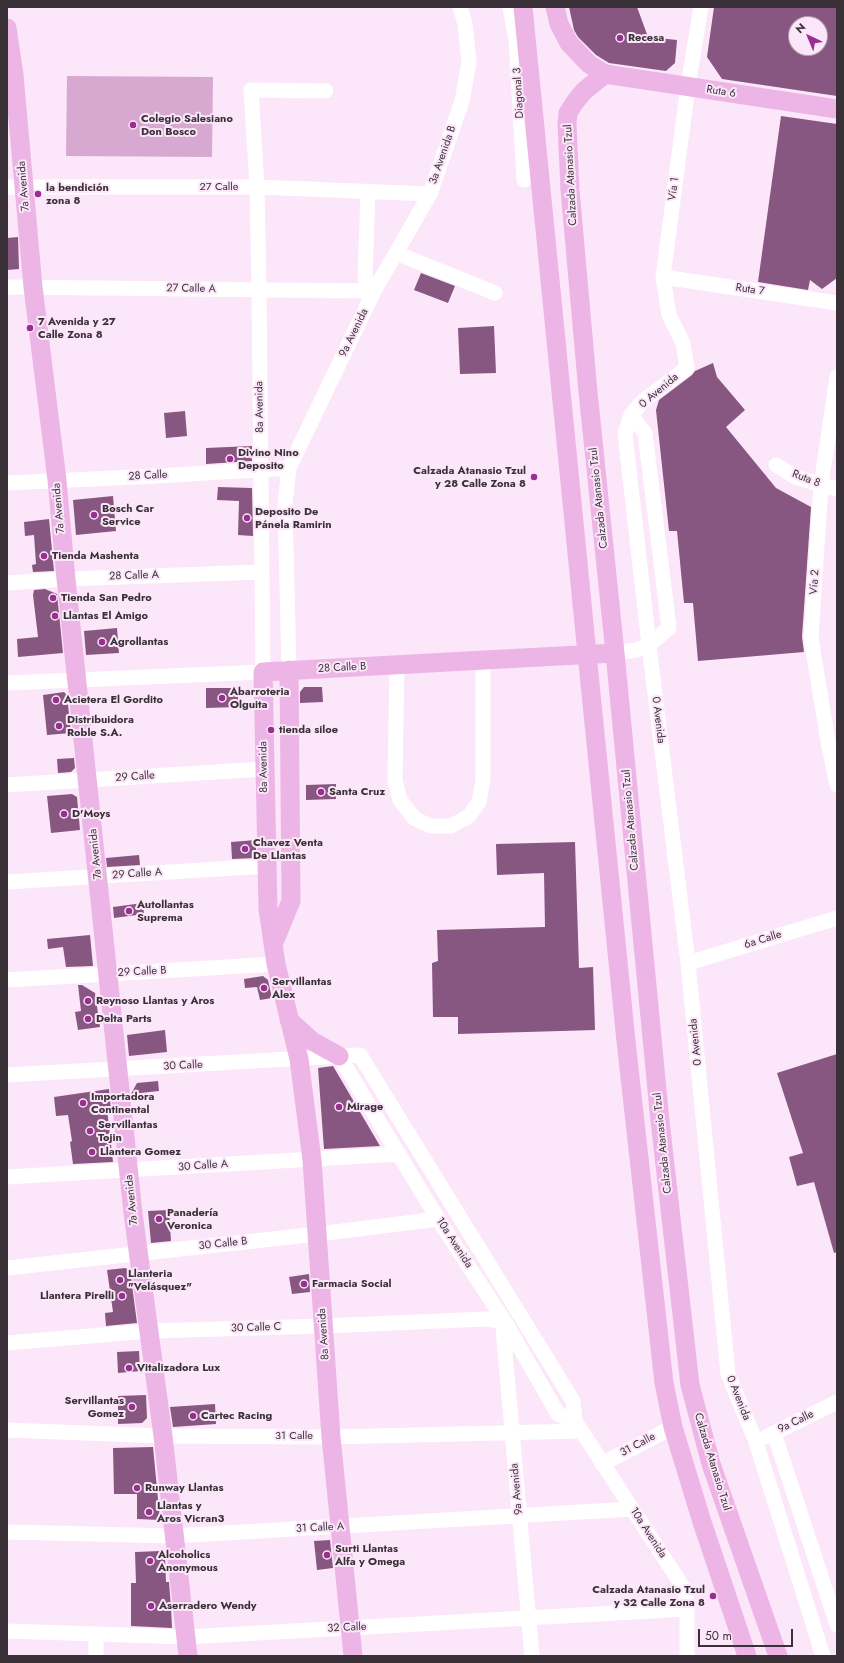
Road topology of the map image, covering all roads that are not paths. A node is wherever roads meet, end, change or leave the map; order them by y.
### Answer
1 (460, 7) edge
2 (510, 7) edge
3 (523, 7) edge
4 (555, 7) edge
5 (701, 7) edge
6 (7, 28) edge
7 (10, 74) edge
8 (605, 74) junction
9 (688, 86) junction
10 (326, 91) dead end
11 (837, 109) edge
12 (524, 180) dead end
13 (16, 186) edge
14 (257, 187) junction
15 (368, 191) junction
16 (430, 194) junction
17 (396, 253) junction
18 (663, 277) junction
19 (7, 287) edge
20 (33, 287) junction
21 (259, 290) junction
22 (374, 291) junction
23 (495, 294) dead end
24 (837, 303) edge
25 (687, 368) joint
26 (837, 377) edge
27 (631, 415) junction
28 (776, 465) dead end
29 (289, 468) junction
30 (261, 469) junction
31 (57, 480) junction
32 (7, 483) edge
33 (821, 485) junction
34 (837, 489) edge
35 (262, 572) junction
36 (66, 579) junction
37 (7, 583) edge
38 (668, 628) joint
39 (649, 645) junction
40 (615, 653) junction
41 (586, 654) junction
42 (482, 660) junction
43 (397, 665) junction
44 (289, 670) junction
45 (263, 672) junction
46 (77, 680) junction
47 (7, 683) edge
48 (264, 769) junction
49 (88, 780) junction
50 (7, 785) edge
51 (837, 785) edge
52 (267, 866) junction
53 (98, 876) junction
54 (7, 882) edge
55 (837, 918) edge
56 (274, 942) junction
57 (688, 963) junction
58 (276, 964) junction
59 (108, 974) junction
60 (7, 980) edge
61 (289, 1020) junction
62 (360, 1055) joint
63 (339, 1056) junction
64 (299, 1059) junction
65 (118, 1069) junction
66 (7, 1075) edge
67 (399, 1154) junction
68 (312, 1160) junction
69 (129, 1170) junction
70 (7, 1177) edge
71 (438, 1219) junction
72 (318, 1234) junction
73 (138, 1254) junction
74 (7, 1268) edge
75 (505, 1322) junction
76 (324, 1326) junction
77 (149, 1331) junction
78 (7, 1342) edge
79 (837, 1402) edge
80 (578, 1426) junction
81 (673, 1427) junction
82 (7, 1430) edge
83 (512, 1432) junction
84 (774, 1433) junction
85 (163, 1436) junction
86 (331, 1437) junction
87 (756, 1442) junction
88 (602, 1464) junction
89 (632, 1509) junction
90 (520, 1516) junction
91 (340, 1526) junction
92 (7, 1532) edge
93 (174, 1536) junction
94 (687, 1609) junction
95 (529, 1618) junction
96 (837, 1625) edge
97 (350, 1628) junction
98 (7, 1631) edge
99 (96, 1634) junction
100 (186, 1637) junction
101 (96, 1656) edge
102 (188, 1656) edge
103 (353, 1656) edge
104 (532, 1656) edge
105 (687, 1656) edge
106 (747, 1656) edge
107 (778, 1656) edge
108 (823, 1656) edge

1 - 16 street, 3a Avenida B
2 - 12 street, Diagonal 3
3 - 41 main road
4 - 8 main road
5 - 9 street, Vía 1
6 - 7 main road, 7a Avenida
7 - 13 main road, 7a Avenida
8 - 9 main road, Ruta 6
8 - 40 main road, Calzada Atanasio Tzul
9 - 11 main road, Ruta 6
9 - 18 street, Vía 1
10 - 14 street, 8a Avenida
13 - 14 street, 27 Calle
13 - 20 main road, 7a Avenida
14 - 15 street, 27 Calle
14 - 21 street, 8a Avenida
15 - 16 street, 27 Calle
15 - 22 street
16 - 17 street, 3a Avenida B
17 - 22 street, 3a Avenida B
17 - 23 street
18 - 24 street, Ruta 7
18 - 25 street, Vía 1
19 - 20 street, 27 Calle A
20 - 21 street, 27 Calle A
20 - 31 main road, 7a Avenida
21 - 22 street, 27 Calle A
21 - 30 street, 8a Avenida
22 - 29 street, 9a Avenida
25 - 27 street, 0 Avenida
26 - 33 street, Vía 2
27 - 38 street, 0 Avenida
27 - 39 street, 0 Avenida
28 - 33 street, Ruta 8
29 - 30 street, 28 Calle
29 - 44 street
30 - 31 street, 28 Calle
30 - 35 street, 8a Avenida
31 - 32 street, 28 Calle
31 - 36 main road, 7a Avenida
33 - 34 street, Ruta 8
33 - 51 street, Vía 2
35 - 36 street, 28 Calle A
35 - 45 street, 8a Avenida
36 - 37 street, 28 Calle A
36 - 46 main road, 7a Avenida
38 - 39 street, 28 Calle B
39 - 40 street, 28 Calle B
39 - 57 street, 0 Avenida
40 - 41 main road, 28 Calle B
40 - 107 main road, Calzada Atanasio Tzul
41 - 42 main road, 28 Calle B
41 - 81 main road
42 - 43 main road, 28 Calle B
42 - 43 street
43 - 44 main road, 28 Calle B
44 - 45 main road, 28 Calle B
44 - 56 main road
45 - 46 street, 28 Calle B
45 - 48 main road, 8a Avenida
46 - 47 street, 28 Calle B
46 - 49 main road, 7a Avenida
48 - 49 street, 29 Calle
48 - 52 main road, 8a Avenida
49 - 50 street, 29 Calle
49 - 53 main road, 7a Avenida
52 - 53 street, 29 Calle A
52 - 56 main road, 8a Avenida
53 - 54 street, 29 Calle A
53 - 59 main road, 7a Avenida
55 - 57 street, 6a Calle
56 - 58 main road, 8a Avenida
57 - 87 street, 0 Avenida
58 - 59 street, 29 Calle B
58 - 61 main road, 8a Avenida
59 - 60 street, 29 Calle B
59 - 65 main road, 7a Avenida
61 - 63 main road
61 - 64 main road, 8a Avenida
62 - 63 street, 30 Calle
62 - 80 street, 10a Avenida
63 - 64 street, 30 Calle
63 - 67 street, 10a Avenida
64 - 65 street, 30 Calle
64 - 68 main road, 8a Avenida
65 - 66 street, 30 Calle
65 - 69 main road, 7a Avenida
67 - 68 street, 30 Calle A
67 - 71 street, 10a Avenida
68 - 69 street, 30 Calle A
68 - 72 main road, 8a Avenida
69 - 70 street, 30 Calle A
69 - 73 main road, 7a Avenida
71 - 72 street, 30 Calle B
71 - 75 street, 10a Avenida
72 - 73 street, 30 Calle B
72 - 76 main road, 8a Avenida
73 - 74 street, 30 Calle B
73 - 77 main road, 7a Avenida
75 - 76 street, 30 Calle C
75 - 80 street, 10a Avenida
75 - 83 street, 9a Avenida
76 - 77 street, 30 Calle C
76 - 86 main road, 8a Avenida
77 - 78 street, 30 Calle C
77 - 85 main road, 7a Avenida
79 - 84 street, 9a Calle
80 - 83 street, 31 Calle
80 - 88 street, 10a Avenida
81 - 88 street, 31 Calle
81 - 106 main road
82 - 85 street, 31 Calle
83 - 86 street, 31 Calle
83 - 90 street, 9a Avenida
84 - 87 street, 9a Calle
84 - 96 street
85 - 86 street, 31 Calle
85 - 93 main road, 7a Avenida
86 - 91 main road, 8a Avenida
87 - 108 street, 0 Avenida
88 - 89 street, 10a Avenida
89 - 90 street, 31 Calle A
89 - 94 street, 10a Avenida
90 - 91 street, 31 Calle A
90 - 95 street, 9a Avenida
91 - 93 street, 31 Calle A
91 - 97 main road, 8a Avenida
92 - 93 street, 31 Calle A
93 - 100 main road, 7a Avenida
94 - 95 street, 32 Calle
94 - 105 street, 10a Avenida
95 - 97 street, 32 Calle
95 - 104 street, 9a Avenida
97 - 100 street, 32 Calle
97 - 103 main road, 8a Avenida
98 - 99 street, 32 Calle
99 - 100 street, 32 Calle
99 - 101 street
100 - 102 main road, 7a Avenida

